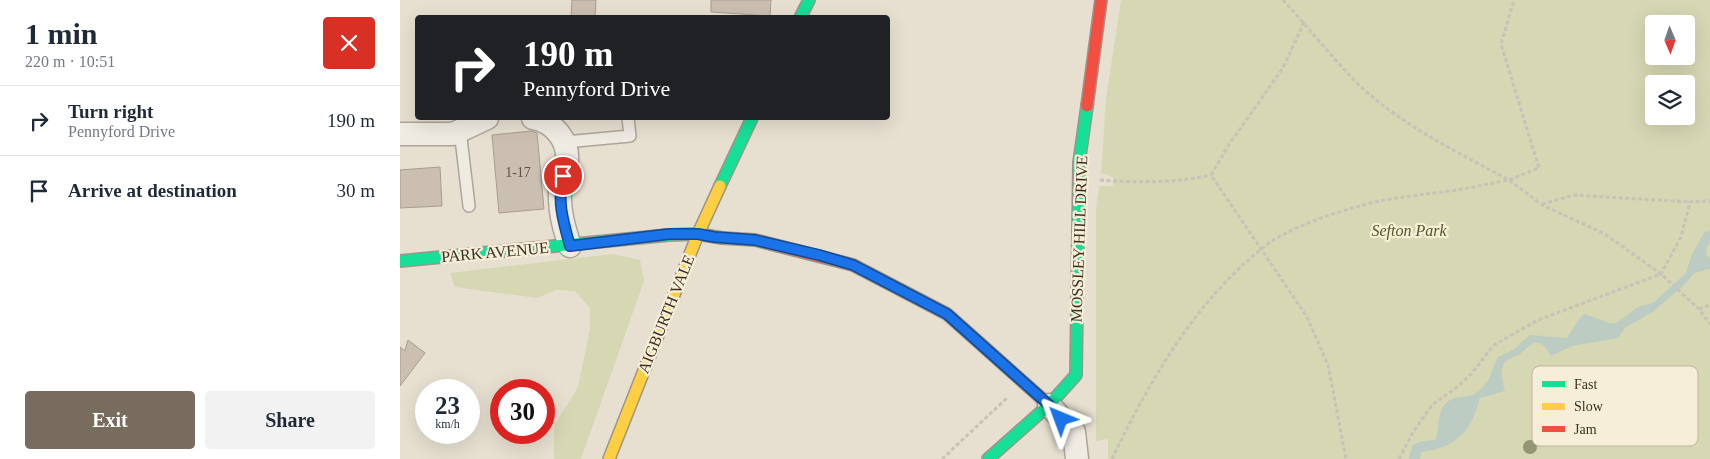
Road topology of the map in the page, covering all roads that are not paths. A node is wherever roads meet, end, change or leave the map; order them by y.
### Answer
1 (808, 0) edge
2 (1101, 0) edge
3 (801, 15) edge
4 (482, 120) edge
5 (542, 120) edge
6 (628, 120) edge
7 (751, 120) edge
8 (460, 130) junction
9 (400, 134) edge
10 (565, 142) junction
11 (469, 206) dead end
12 (698, 234) junction
13 (570, 246) junction
14 (400, 261) edge
15 (1049, 405) junction
16 (609, 459) edge
17 (988, 459) edge
18 (1077, 459) edge

1 - 3 street
2 - 15 street, MOSSLEY HILL DRIVE
4 - 8 street
5 - 10 street
6 - 10 lane
7 - 12 street, AIGBURTH VALE
8 - 9 street
8 - 11 lane
10 - 13 street
12 - 13 street, PARK AVENUE
12 - 15 street, PARK AVENUE
12 - 16 street, AIGBURTH VALE
13 - 14 street, PARK AVENUE
15 - 17 street, MOSSLEY HILL DRIVE
15 - 18 street

